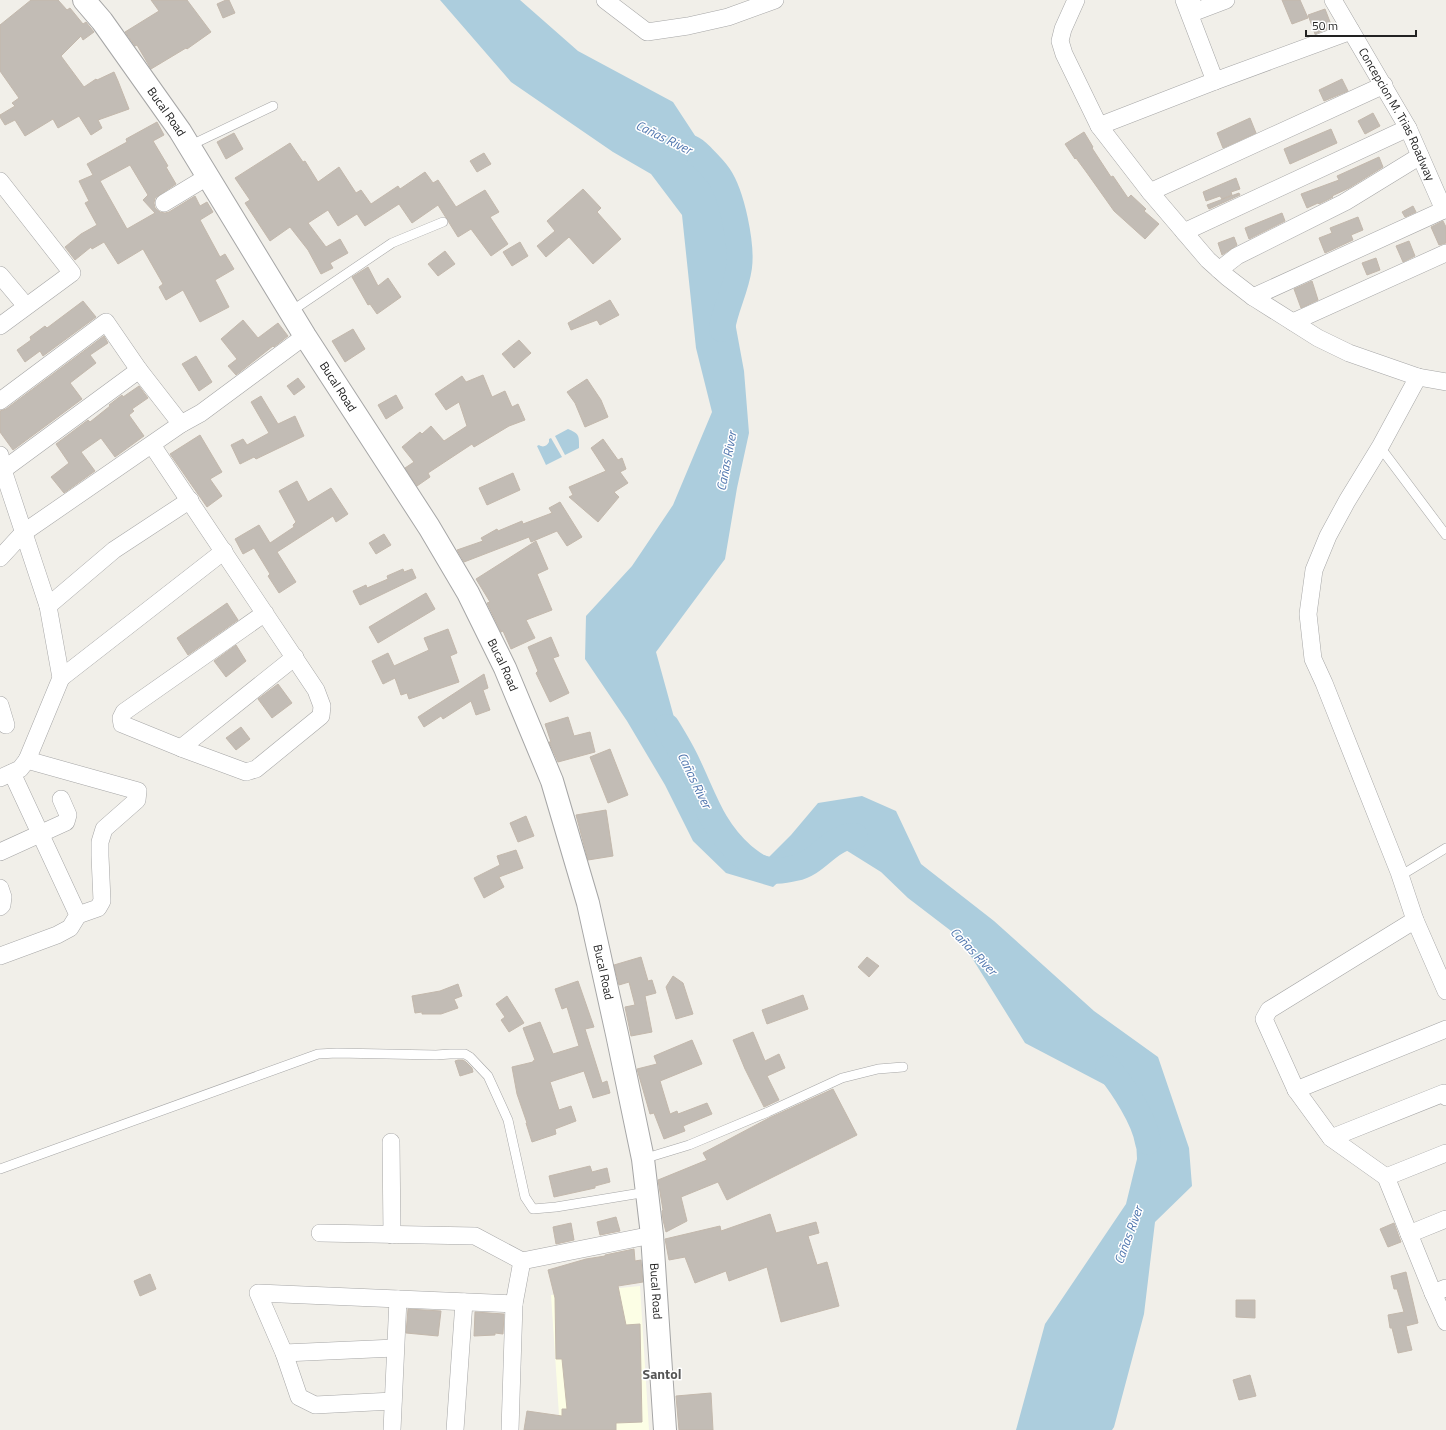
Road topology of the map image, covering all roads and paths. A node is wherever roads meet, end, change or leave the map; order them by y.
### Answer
1 (84, 0) edge
2 (605, 0) edge
3 (774, 0) edge
4 (1076, 0) edge
5 (1184, 0) edge
6 (1191, 0) edge
7 (1226, 0) edge
8 (1333, 0) edge
9 (1351, 31) junction
10 (1215, 81) junction
11 (1384, 85) junction
12 (273, 106) dead end
13 (1099, 126) junction
14 (1408, 128) junction
15 (189, 146) junction
16 (1420, 156) junction
17 (207, 176) junction
18 (0, 181) edge
19 (1150, 192) junction
20 (164, 203) dead end
21 (1445, 209) edge
22 (442, 222) dead end
23 (1184, 232) junction
24 (1446, 253) edge
25 (1219, 270) junction
26 (0, 275) edge
27 (1253, 297) junction
28 (26, 306) junction
29 (290, 312) junction
30 (1293, 322) junction
31 (0, 326) edge
32 (305, 336) junction
33 (139, 370) junction
34 (1418, 377) junction
35 (1446, 382) edge
36 (0, 401) edge
37 (181, 424) junction
38 (152, 445) junction
39 (1380, 447) junction
40 (2, 462) edge
41 (190, 500) junction
42 (23, 533) junction
43 (1446, 535) edge
44 (224, 551) junction
45 (0, 558) edge
46 (48, 606) junction
47 (265, 613) junction
48 (295, 657) junction
49 (61, 678) junction
50 (0, 705) edge
51 (6, 725) dead end
52 (181, 748) junction
53 (27, 760) junction
54 (6, 775) edge
55 (61, 799) dead end
56 (40, 834) junction
57 (1446, 848) edge
58 (0, 852) edge
59 (1400, 876) junction
60 (0, 888) edge
61 (0, 907) edge
62 (78, 915) junction
63 (1415, 920) junction
64 (0, 956) edge
65 (1446, 991) edge
66 (1446, 1029) edge
67 (903, 1067) dead end
68 (1296, 1090) junction
69 (1446, 1097) edge
70 (1330, 1138) junction
71 (391, 1142) dead end
72 (1446, 1153) edge
73 (643, 1159) junction
74 (0, 1169) edge
75 (1386, 1177) junction
76 (647, 1192) junction
77 (1446, 1219) edge
78 (320, 1233) dead end
79 (1409, 1234) junction
80 (392, 1235) junction
81 (652, 1235) junction
82 (522, 1261) junction
83 (1440, 1291) edge
84 (398, 1299) junction
85 (464, 1302) junction
86 (514, 1304) junction
87 (1446, 1322) edge
88 (396, 1348) junction
89 (284, 1353) junction
90 (393, 1402) junction
91 (392, 1430) edge
92 (455, 1430) edge
93 (510, 1430) edge
94 (665, 1430) edge

1 - 15 street, Bucal Road
2 - 3 street
4 - 13 street
5 - 10 street
6 - 7 street
8 - 9 street, Concepcion M. Trias Roadway
9 - 10 street
9 - 11 street, Concepcion M. Trias Roadway
10 - 13 street
11 - 14 street, Concepcion M. Trias Roadway
11 - 19 street
12 - 15 lane
13 - 19 street
14 - 16 street, Concepcion M. Trias Roadway
14 - 23 street
15 - 17 street, Bucal Road
16 - 21 street, Concepcion M. Trias Roadway
16 - 25 street
17 - 20 street
17 - 29 street, Bucal Road
18 - 28 street
19 - 23 street
21 - 27 street
22 - 29 lane
23 - 25 street
24 - 30 street
25 - 27 street
26 - 28 street
27 - 30 street
28 - 31 street
29 - 32 street, Bucal Road
30 - 34 street
32 - 37 street
32 - 73 street, Bucal Road
33 - 36 street
33 - 37 street
33 - 40 street
34 - 35 street
34 - 39 street
37 - 38 street
38 - 41 street
38 - 42 street
39 - 43 lane
39 - 59 street
40 - 42 street
41 - 44 street
41 - 46 street
42 - 45 street
42 - 46 street
44 - 47 street
44 - 49 street
46 - 49 street
47 - 48 street
47 - 52 street
48 - 52 street
48 - 52 street
49 - 53 street
50 - 51 street
53 - 54 street
53 - 62 street
54 - 56 street
55 - 56 street
56 - 58 street
56 - 62 street
57 - 59 lane
59 - 63 street
60 - 61 street
62 - 64 street
63 - 65 street
63 - 68 street
66 - 68 street
67 - 73 lane
68 - 70 street
69 - 70 street
70 - 75 street
71 - 80 street
72 - 75 street
73 - 76 street, Bucal Road
74 - 76 lane
75 - 79 street
76 - 81 street, Bucal Road
77 - 79 street
78 - 80 street
79 - 83 street
80 - 82 street
81 - 82 street
81 - 94 street, Bucal Road
82 - 86 street
83 - 87 street
84 - 85 street
84 - 88 street
84 - 89 street
85 - 86 street
85 - 92 street
86 - 93 street
88 - 89 street
88 - 90 street
89 - 90 street
90 - 91 street

